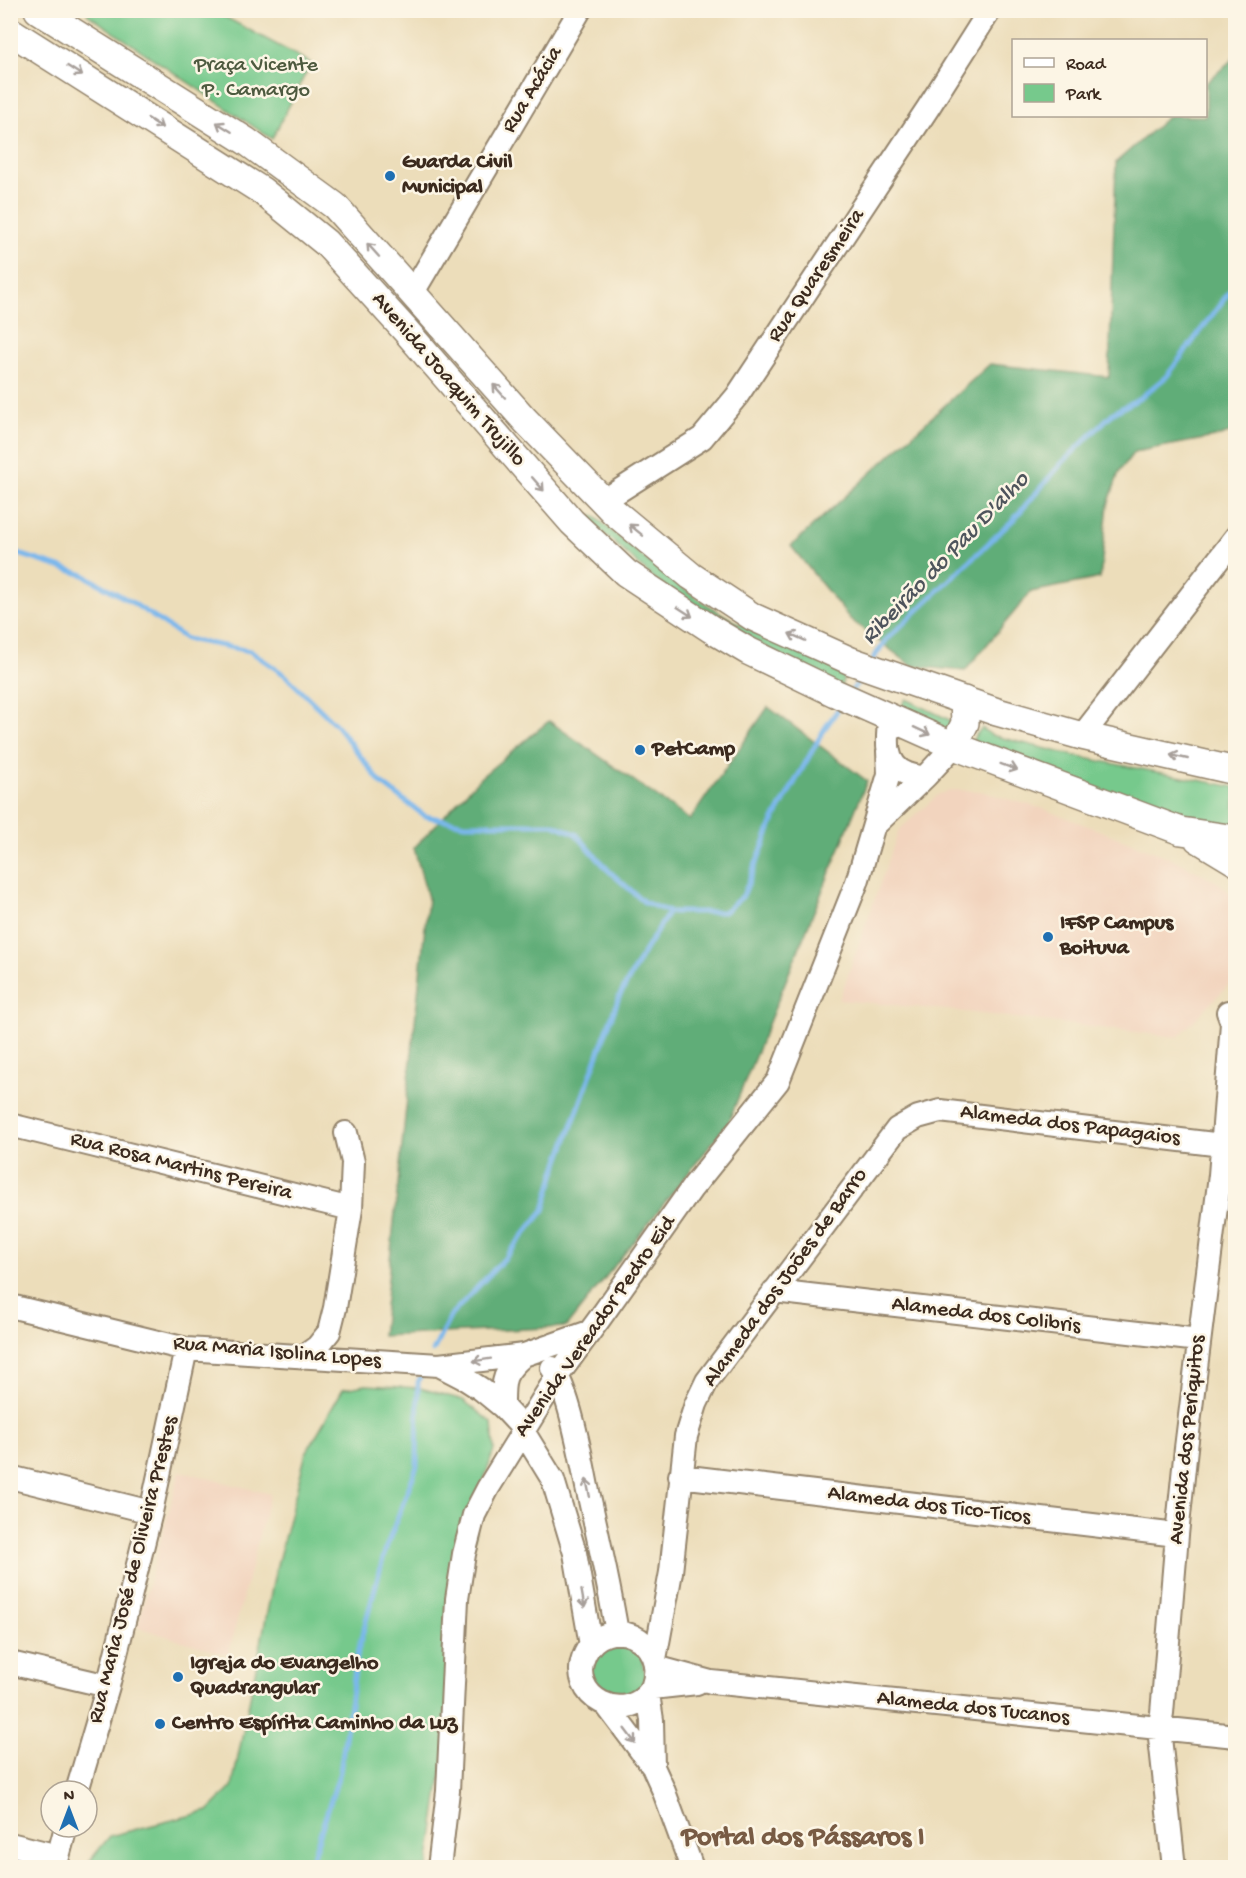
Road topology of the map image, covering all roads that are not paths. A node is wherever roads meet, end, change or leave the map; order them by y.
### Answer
1 (580, 10) edge
2 (990, 10) edge
3 (54, 15) edge
4 (10, 31) edge
5 (412, 294) junction
6 (603, 501) junction
7 (1236, 537) edge
8 (902, 679) junction
9 (964, 700) junction
10 (882, 713) junction
11 (1082, 736) junction
12 (954, 746) junction
13 (888, 751) junction
14 (1236, 771) edge
15 (926, 776) junction
16 (874, 826) junction
17 (1181, 831) junction
18 (1236, 839) edge
19 (1236, 862) edge
20 (1228, 1012) dead end
21 (918, 1117) joint
22 (10, 1125) edge
23 (346, 1133) dead end
24 (1222, 1145) junction
25 (351, 1209) junction
26 (774, 1291) junction
27 (10, 1306) edge
28 (589, 1332) junction
29 (1199, 1340) junction
30 (186, 1349) junction
31 (524, 1355) junction
32 (303, 1357) junction
33 (440, 1365) junction
34 (558, 1375) junction
35 (503, 1407) junction
36 (523, 1430) junction
37 (680, 1476) junction
38 (10, 1477) edge
39 (151, 1512) junction
40 (596, 1525) junction
41 (569, 1532) junction
42 (1177, 1535) junction
43 (666, 1601) junction
44 (627, 1635) junction
45 (591, 1645) junction
46 (10, 1663) edge
47 (653, 1677) junction
48 (108, 1686) junction
49 (608, 1706) junction
50 (1159, 1728) junction
51 (1236, 1736) edge
52 (653, 1767) junction
53 (81, 1779) edge
54 (63, 1839) edge
55 (10, 1844) edge
56 (56, 1862) edge
57 (439, 1868) edge
58 (692, 1868) edge
59 (1174, 1868) edge

1 - 5 street, Rua Acácia
2 - 6 street, Rua Quaresmeira
5 -> 3 main road, Avenida Joaquim Trujillo
4 -> 10 main road, Avenida Joaquim Trujillo
6 -> 5 main road, Avenida Joaquim Trujillo
8 -> 6 main road, Avenida Joaquim Trujillo
7 - 11 street
8 - 9 main road, Avenida Joaquim Trujillo
8 - 10 main road
9 - 11 main road, Avenida Joaquim Trujillo
9 - 12 main road
10 -> 12 main road, Avenida Joaquim Trujillo
10 - 13 street, Avenida Vereador Pedro Eid
14 -> 11 main road, Avenida Joaquim Trujillo
12 - 15 street, Avenida Vereador Pedro Eid
12 -> 17 main road, Avenida Joaquim Trujillo
13 - 15 street
13 - 16 street, Avenida Vereador Pedro Eid
15 - 16 street, Avenida Vereador Pedro Eid
16 - 28 street, Avenida Vereador Pedro Eid
17 - 18 main road
17 - 19 main road
20 - 24 street, Avenida dos Periquitos
21 - 24 street, Alameda dos Papagaios
21 - 26 street, Alameda dos Joões de Barro
22 - 25 street, Rua Rosa Martins Pereira
23 - 25 street
24 - 29 street, Avenida dos Periquitos
25 - 32 street
26 - 29 street, Alameda dos Colibris
26 - 37 street, Alameda dos Joões de Barro
27 - 30 street, Rua Maria Isolina Lopes
28 - 31 street, Rua Maria Isolina Lopes
28 - 34 street, Avenida Vereador Pedro Eid
29 - 42 street, Avenida dos Periquitos
30 - 32 street, Rua Maria Isolina Lopes
30 - 39 street, Rua Maria José de Oliveira Prestes
31 -> 33 street, Rua Maria Isolina Lopes
31 - 34 street
31 - 35 street
32 - 33 street, Rua Maria Isolina Lopes
33 - 35 street, Rua Maria Isolina Lopes
34 - 36 street, Avenida Vereador Pedro Eid
40 -> 34 street
35 - 36 street, Rua Maria Isolina Lopes
36 - 41 street, Rua Maria Isolina Lopes
36 - 57 street, Avenida Vereador Pedro Eid
37 - 42 street, Alameda dos Tico-Ticos
37 - 43 street, Alameda dos Joões de Barro
38 - 39 street
39 - 48 street, Rua Maria José de Oliveira Prestes
40 - 41 street
40 - 44 street
41 -> 45 street, Rua Maria Isolina Lopes
42 - 50 street, Avenida dos Periquitos
43 - 44 street
43 - 47 street, Alameda dos Joões de Barro
44 - 45 street
44 - 47 street
45 - 49 street
46 - 48 street
47 - 49 street
47 - 50 street, Alameda dos Tucanos
47 - 52 street
48 - 53 street, Rua Maria José de Oliveira Prestes
49 -> 52 street
50 - 51 street, Alameda dos Tucanos
50 - 59 street, Avenida dos Periquitos
52 - 58 street
54 - 56 street
55 - 56 street

